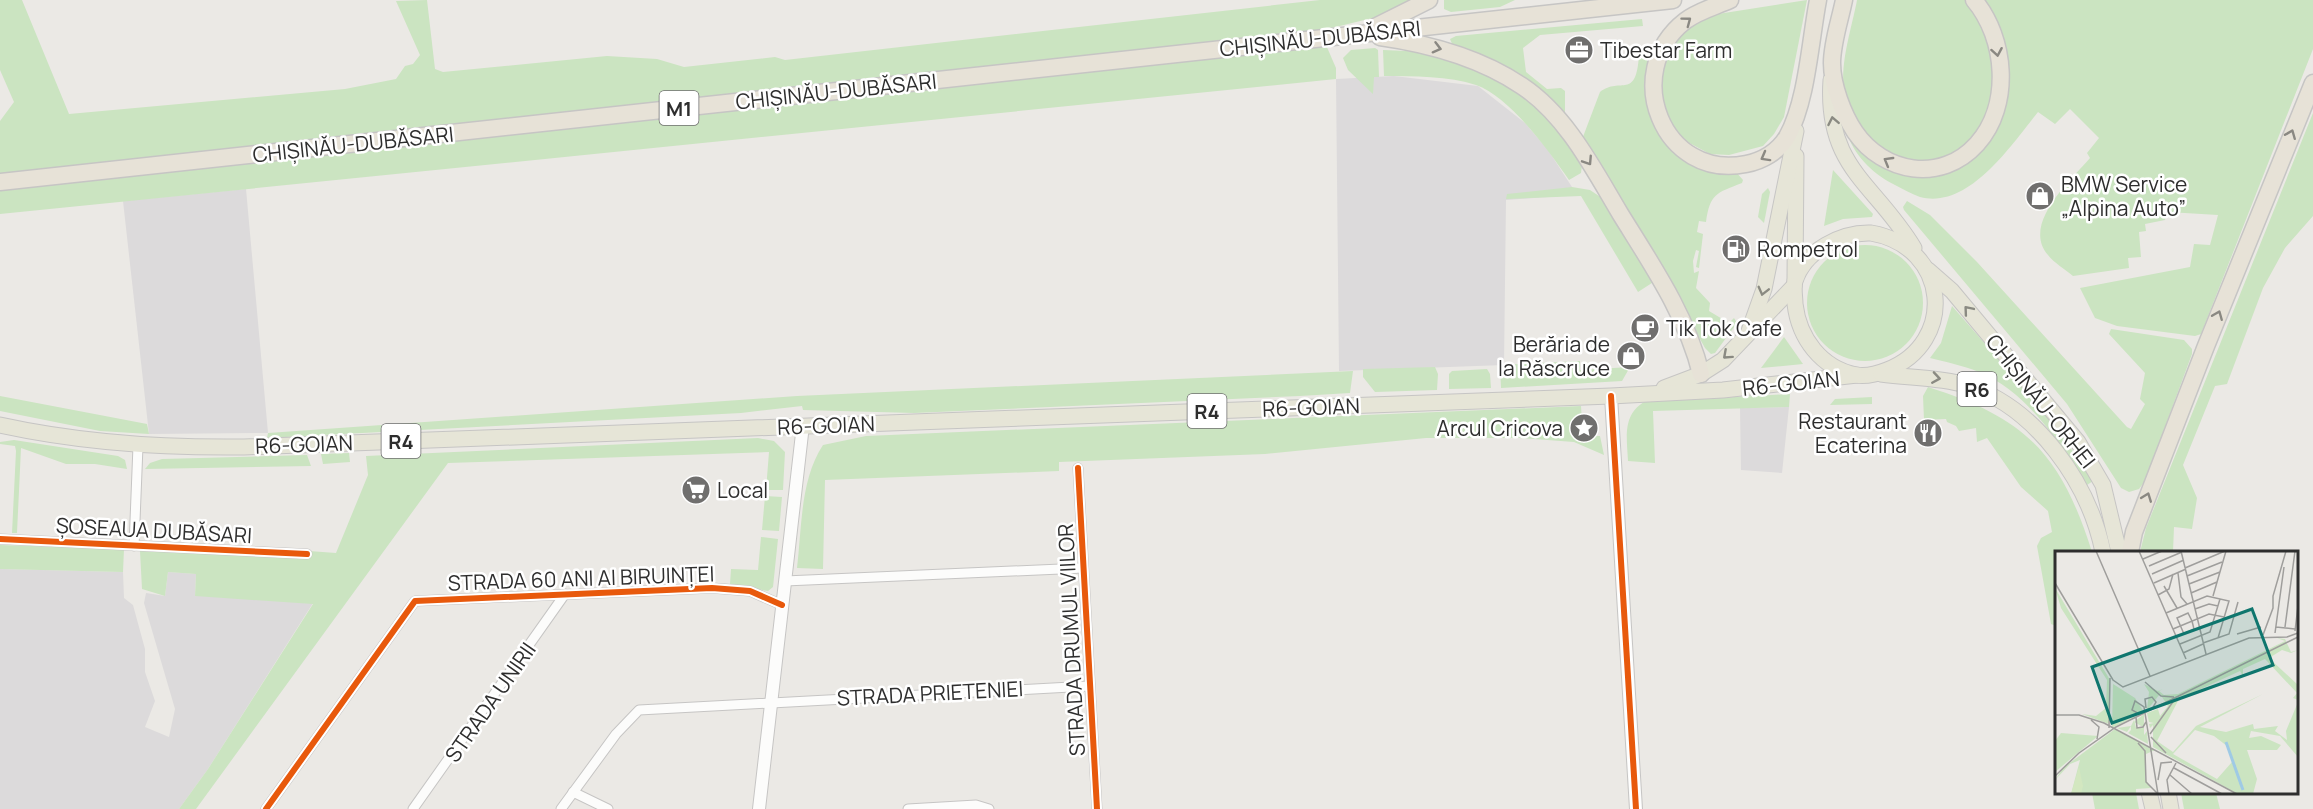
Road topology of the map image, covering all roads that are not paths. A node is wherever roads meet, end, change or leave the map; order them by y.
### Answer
1 (1429, 0) edge
2 (1673, 0) edge
3 (1730, 0) edge
4 (1818, 0) edge
5 (1844, 0) edge
6 (1974, 0) edge
7 (1358, 34) junction
8 (1832, 63) junction
9 (2313, 82) edge
10 (1798, 111) junction
11 (1796, 131) junction
12 (0, 182) edge
13 (1772, 249) junction
14 (1919, 256) junction
15 (1928, 269) junction
16 (1794, 280) junction
17 (1749, 331) junction
18 (1701, 374) junction
19 (1878, 374) junction
20 (1857, 375) junction
21 (1653, 392) junction
22 (1611, 396) junction
23 (0, 425) edge
24 (803, 425) junction
25 (138, 446) junction
26 (1078, 468) dead end
27 (0, 539) edge
28 (134, 546) junction
29 (2103, 551) edge
30 (2119, 551) edge
31 (2130, 551) edge
32 (307, 554) dead end
33 (1083, 568) junction
34 (785, 581) junction
35 (565, 594) junction
36 (782, 605) junction
37 (1089, 686) junction
38 (771, 700) junction
39 (573, 792) junction
40 (2150, 794) edge
41 (2168, 794) edge
42 (266, 809) edge
43 (413, 809) edge
44 (561, 809) edge
45 (608, 809) edge
46 (759, 809) edge
47 (908, 809) edge
48 (989, 809) edge
49 (1097, 809) edge
50 (1636, 809) edge
51 (2153, 809) edge
52 (2171, 809) edge

1 - 7 highway
2 - 7 highway, CHIȘINĂU-DUBĂSARI / M1
10 -> 3 highway
4 - 10 highway
5 - 8 highway, R6
6 -> 8 highway
7 - 12 highway, CHIȘINĂU-DUBĂSARI / M1
7 -> 18 highway
14 -> 8 main road, R6
31 -> 9 highway
10 - 11 main road
11 - 13 main road
11 - 16 main road, R6
13 - 16 main road
13 -> 17 main road
14 - 15 main road, R6
14 - 16 main road, R6
15 - 19 main road, R6
30 -> 15 main road, CHIȘINĂU-ORHEI / R6
16 - 17 main road, R6-GOIAN / R4
16 - 20 main road, R6
17 -> 18 main road, R6-GOIAN / R4
18 - 21 main road, R6-GOIAN / R4
19 - 20 main road, R6
19 -> 29 main road, CHIȘINĂU-ORHEI / R6
20 - 21 main road, R6-GOIAN / R4
21 - 22 main road, R6-GOIAN / R4
22 - 24 main road, R6-GOIAN / R4
22 - 50 street
23 - 25 main road, R6-GOIAN / R4
24 - 25 main road, R6-GOIAN / R4
24 - 34 street
25 - 28 street, ȘOSEAUA DUBĂSARI
26 - 33 street, STRADA DRUMUL VIILOR
27 - 28 street, ȘOSEAUA DUBĂSARI
28 - 32 street, ȘOSEAUA DUBĂSARI
33 - 34 street
33 - 37 street, STRADA DRUMUL VIILOR
34 - 36 street
35 - 36 street, STRADA 60 ANI AI BIRUINȚEI
35 - 42 street, STRADA 60 ANI AI BIRUINȚEI
35 - 43 street, STRADA UNIRII
36 - 38 street
37 - 38 street, STRADA PRIETENIEI
37 - 49 street, STRADA DRUMUL VIILOR
38 - 39 street, STRADA PRIETENIEI
38 - 46 street
39 - 44 street, STRADA PRIETENIEI
39 - 45 street
40 - 51 main road
41 - 52 main road
47 - 48 street

